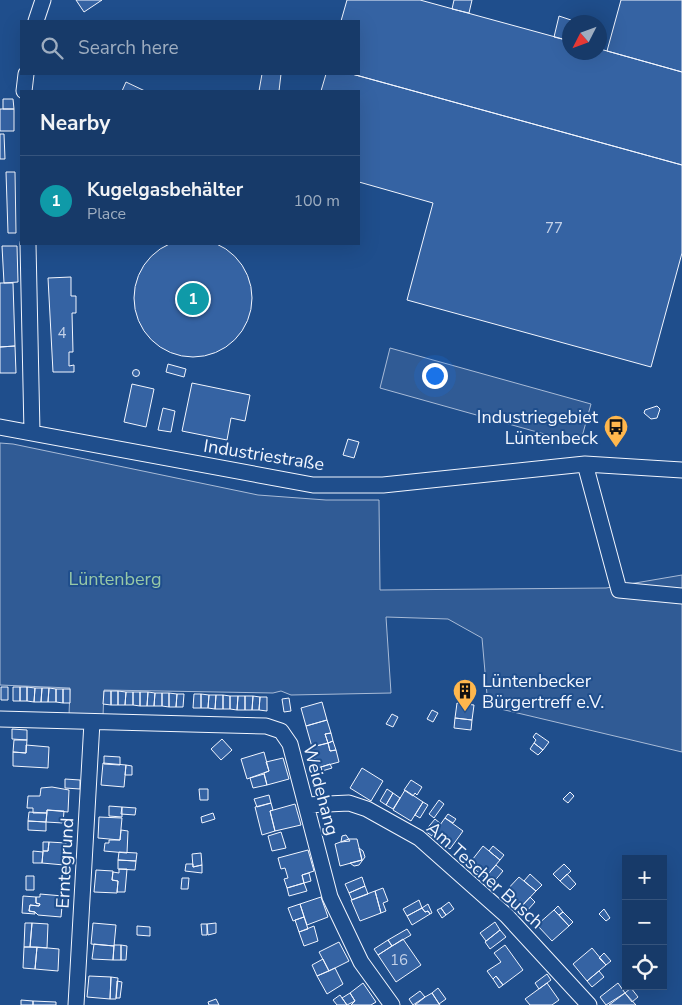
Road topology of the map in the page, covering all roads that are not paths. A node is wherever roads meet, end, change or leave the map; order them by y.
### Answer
1 (43, 0) edge
2 (36, 20) edge
3 (26, 75) edge
4 (24, 90) edge
5 (28, 245) edge
6 (0, 427) edge
7 (32, 432) junction
8 (585, 464) junction
9 (682, 470) edge
10 (682, 596) edge
11 (0, 719) edge
12 (92, 722) junction
13 (306, 805) junction
14 (76, 1005) edge
15 (392, 1005) edge
16 (589, 1005) edge

1 - 2 street
3 - 4 street
5 - 7 street
6 - 7 street, Industriestraße
7 - 8 street, Industriestraße
8 - 9 street, Industriestraße
8 - 10 street
11 - 12 street, Weidehang
12 - 13 street, Weidehang
12 - 14 street, Erntegrund
13 - 15 street, Weidehang
13 - 16 street, Am Tescher Busch

